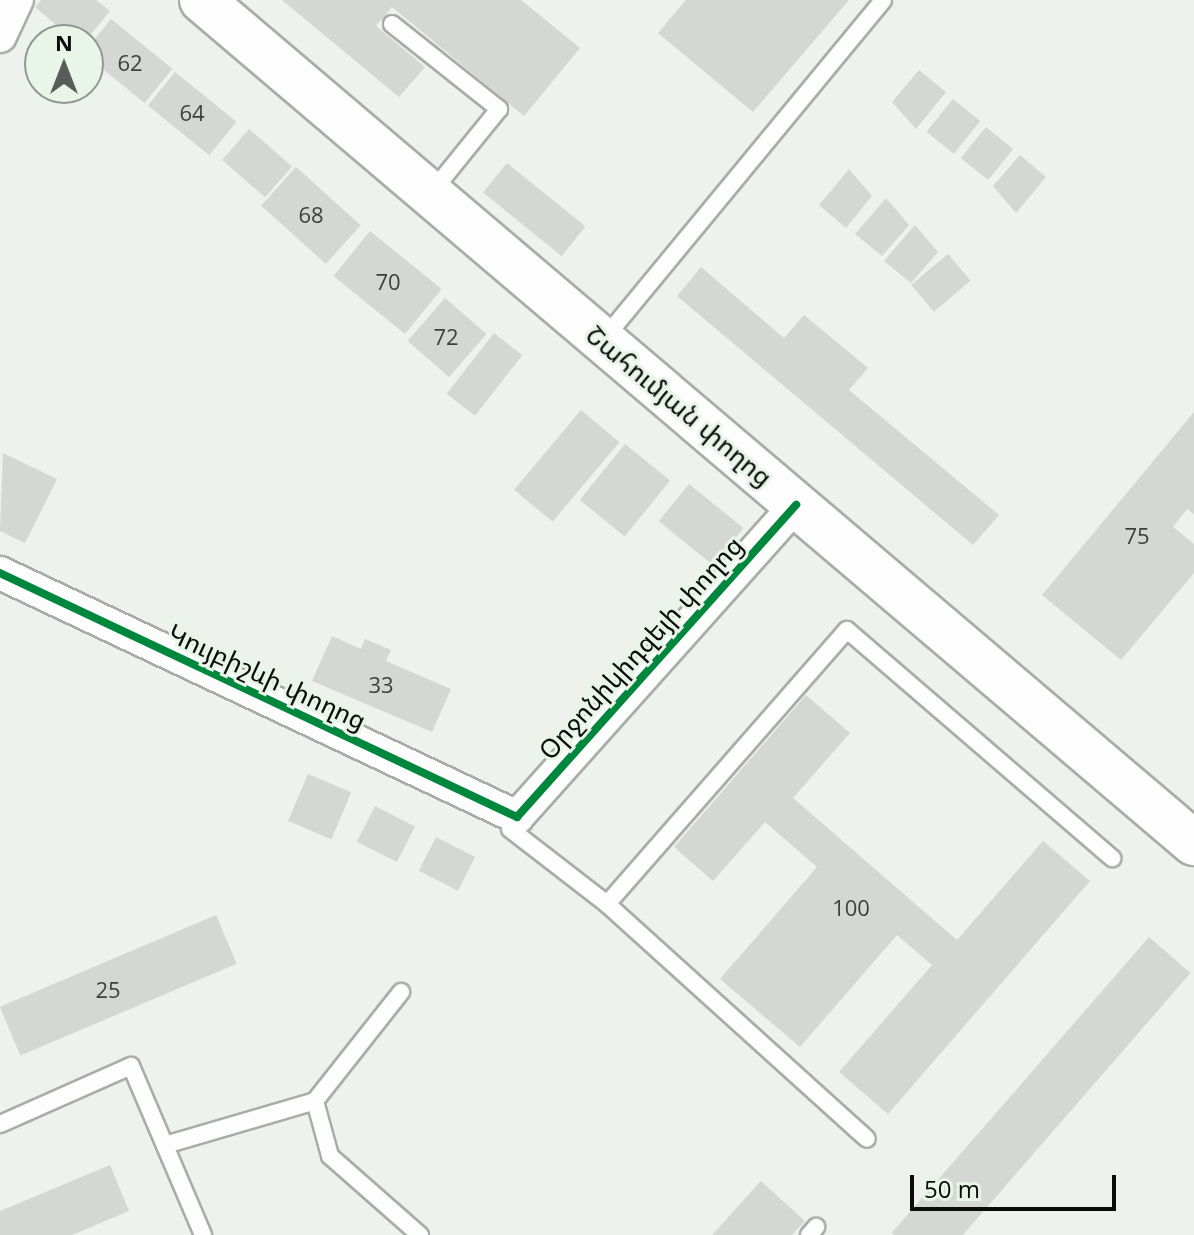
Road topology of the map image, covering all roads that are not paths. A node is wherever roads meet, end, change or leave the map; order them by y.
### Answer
1 (17, 0) edge
2 (202, 0) edge
3 (883, 0) edge
4 (392, 24) dead end
5 (0, 36) edge
6 (430, 194) junction
7 (602, 341) junction
8 (796, 505) junction
9 (0, 573) edge
10 (514, 823) junction
11 (1194, 843) edge
12 (1112, 858) dead end
13 (607, 904) junction
14 (401, 992) dead end
15 (315, 1101) junction
16 (0, 1124) edge
17 (867, 1139) dead end
18 (165, 1145) junction
19 (203, 1235) edge
20 (420, 1235) edge

1 - 5 street
2 - 6 main road, Շահումյան փողոց
3 - 7 lane
4 - 6 lane
6 - 7 main road, Շահումյան փողոց
7 - 8 main road, Շահումյան փողոց
8 - 10 street, Օրջոնիկիդզեյի փողոց
8 - 11 main road, Շահումյան փողոց
9 - 10 street, Կույբիշևի փողոց
10 - 13 lane
12 - 13 lane
13 - 17 lane
14 - 15 lane
15 - 18 lane
15 - 20 lane
16 - 18 lane
18 - 19 lane

